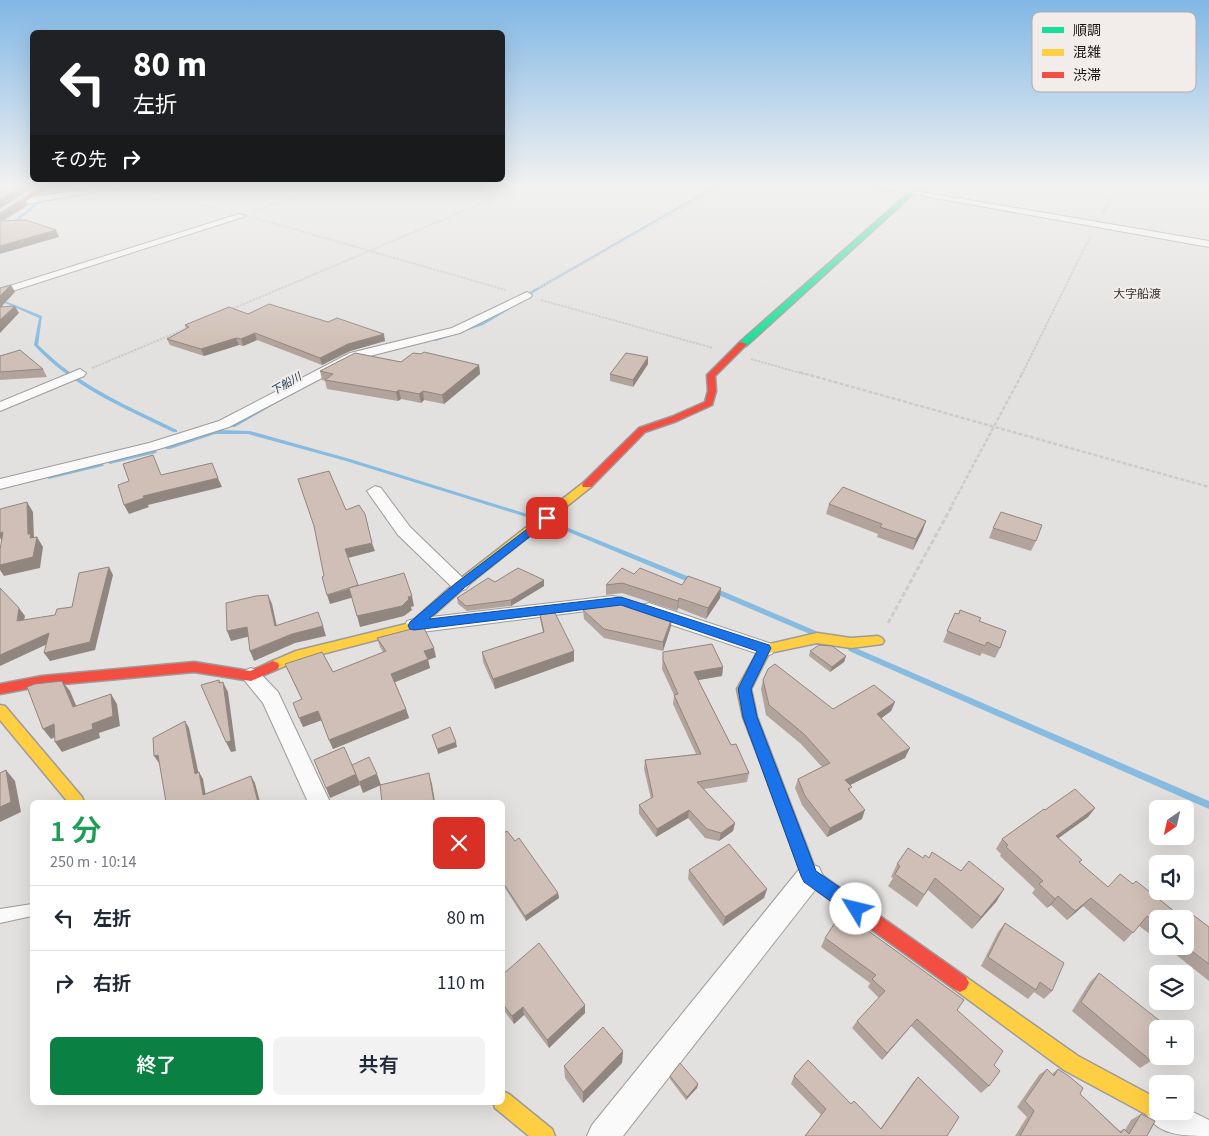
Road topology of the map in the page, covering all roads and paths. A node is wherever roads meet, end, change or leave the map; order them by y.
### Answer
1 (172, 238) edge
2 (321, 238) edge
3 (399, 238) edge
4 (630, 238) edge
5 (861, 238) edge
6 (1090, 238) edge
7 (1173, 238) edge
8 (1209, 244) edge
9 (368, 251) junction
10 (1, 292) edge
11 (527, 296) junction
12 (225, 312) edge
13 (198, 323) edge
14 (732, 353) junction
15 (80, 374) joint
16 (0, 406) edge
17 (995, 427) junction
18 (0, 484) edge
19 (1209, 487) edge
20 (375, 490) dead end
21 (460, 585) junction
22 (414, 626) junction
23 (878, 642) joint
24 (765, 648) junction
25 (251, 676) junction
26 (0, 689) edge
27 (0, 710) edge
28 (75, 800) edge
29 (318, 800) edge
30 (810, 876) junction
31 (30, 910) edge
32 (0, 916) edge
33 (505, 1104) edge
34 (1149, 1106) edge
35 (1176, 1120) edge
36 (545, 1136) edge
37 (603, 1136) edge
38 (1206, 1136) edge

1 - 10 street
2 - 9 path
3 - 9 path
4 - 11 path
5 - 14 street
6 - 17 path
7 - 8 street
9 - 11 path
9 - 12 path
11 - 14 path
11 - 18 street
13 - 15 path
14 - 17 path
14 - 21 street
15 - 16 street
17 - 19 path
17 - 23 path
20 - 21 street
21 - 22 street
22 - 24 street
22 - 25 street
23 - 24 street
24 - 30 street
25 - 26 street
25 - 29 street
27 - 28 street
30 - 34 street
30 - 37 street
31 - 32 lane
33 - 36 street
35 - 38 street

